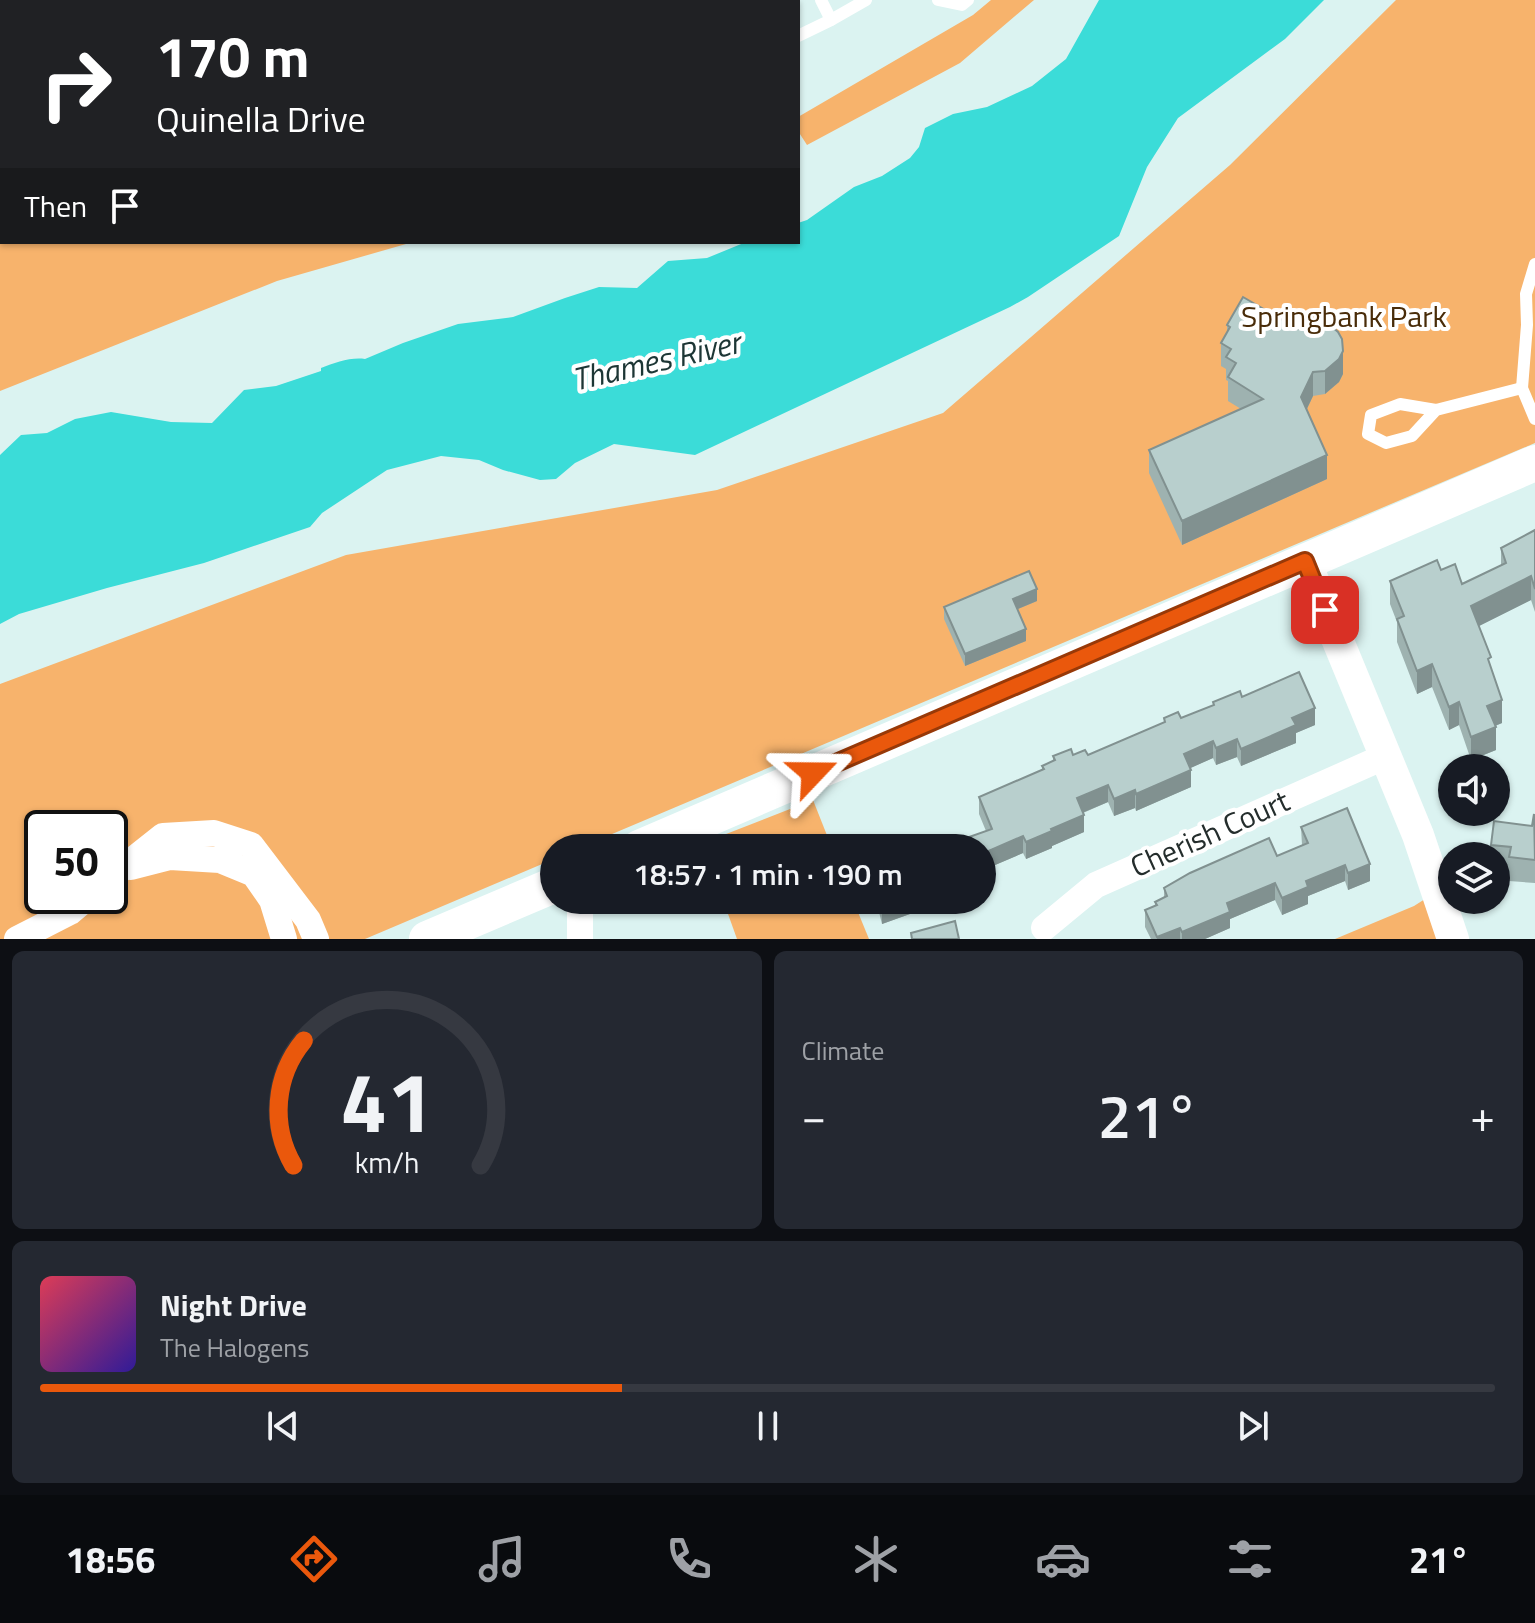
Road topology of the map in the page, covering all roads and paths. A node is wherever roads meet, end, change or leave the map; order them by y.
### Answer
1 (821, 0) edge
2 (866, 0) edge
3 (938, 0) edge
4 (965, 3) edge
5 (831, 20) junction
6 (800, 35) edge
7 (1535, 264) edge
8 (1531, 324) edge
9 (1522, 388) junction
10 (1436, 410) junction
11 (1535, 419) edge
12 (1535, 463) edge
13 (1305, 561) junction
14 (1386, 756) junction
15 (671, 834) edge
16 (128, 864) edge
17 (128, 870) edge
18 (540, 891) edge
19 (66, 914) edge
20 (580, 914) edge
21 (1044, 928) dead end
22 (17, 939) edge
23 (284, 939) edge
24 (316, 939) edge
25 (427, 939) edge
26 (580, 939) edge
27 (1453, 939) edge

1 - 5 lane
2 - 5 lane
3 - 4 lane
5 - 6 lane
7 - 8 lane
8 - 9 lane
9 - 10 lane
9 - 11 lane
10 - 10 lane
12 - 13 main road
13 - 14 street
13 - 15 main road
14 - 21 street, Cherish Court
14 - 27 street
16 - 24 street
17 - 23 street
18 - 25 main road
19 - 22 street
20 - 26 street

